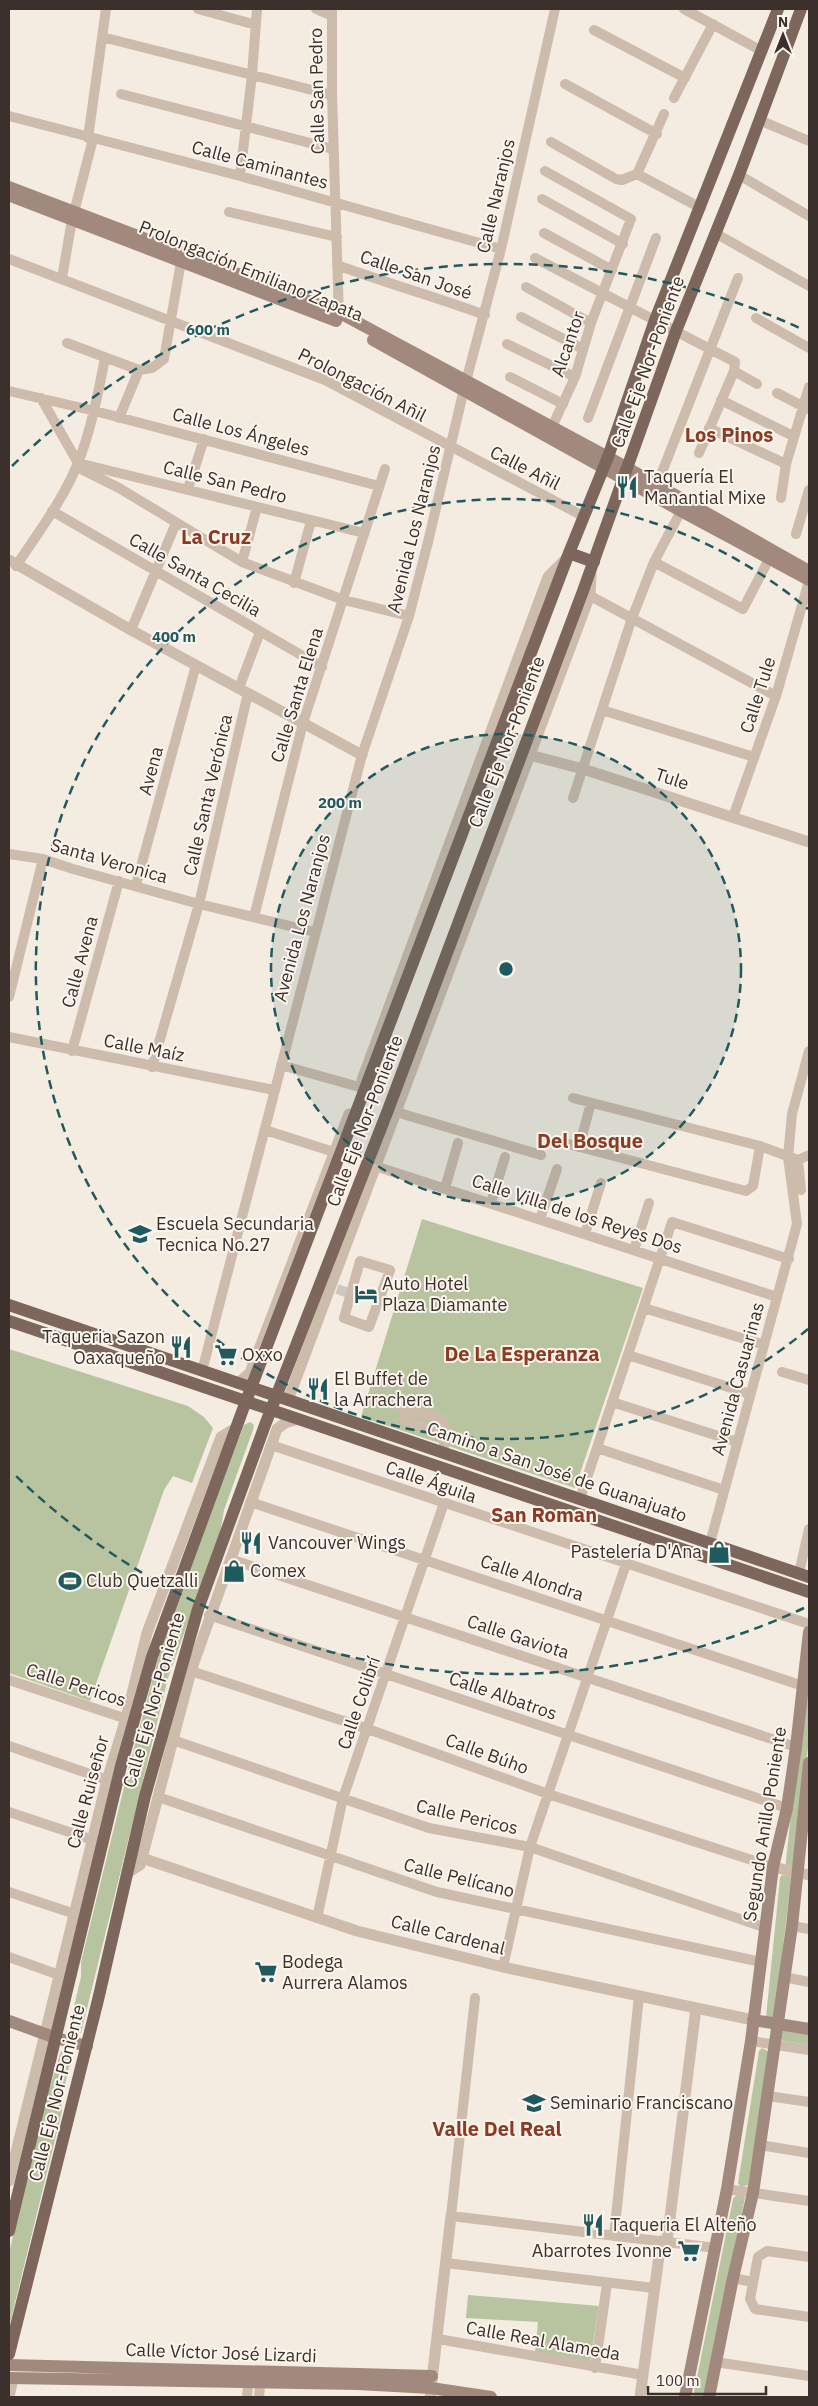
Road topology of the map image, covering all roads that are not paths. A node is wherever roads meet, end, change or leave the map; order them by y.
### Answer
1 (106, 9) edge
2 (198, 9) edge
3 (257, 9) edge
4 (316, 9) edge
5 (555, 9) edge
6 (684, 9) edge
7 (778, 9) edge
8 (782, 9) edge
9 (801, 9) edge
10 (332, 12) edge
11 (713, 24) junction
12 (256, 25) junction
13 (594, 30) dead end
14 (791, 36) junction
15 (102, 37) junction
16 (764, 46) junction
17 (252, 75) junction
18 (685, 78) junction
19 (565, 84) dead end
20 (121, 94) dead end
21 (769, 94) junction
22 (332, 95) junction
23 (674, 98) dead end
24 (664, 114) dead end
25 (9, 116) edge
26 (760, 120) junction
27 (246, 126) junction
28 (656, 134) junction
29 (90, 138) junction
30 (809, 140) edge
31 (551, 142) dead end
32 (333, 149) junction
33 (545, 171) dead end
34 (637, 174) junction
35 (739, 174) junction
36 (240, 176) junction
37 (9, 187) edge
38 (9, 196) edge
39 (542, 199) dead end
40 (336, 203) junction
41 (230, 212) dead end
42 (699, 214) junction
43 (73, 215) junction
44 (809, 216) edge
45 (716, 231) junction
46 (544, 233) dead end
47 (336, 237) junction
48 (656, 238) dead end
49 (623, 244) junction
50 (686, 244) junction
51 (501, 250) junction
52 (707, 254) junction
53 (182, 257) junction
54 (535, 258) dead end
55 (9, 259) edge
56 (337, 265) junction
57 (612, 270) junction
58 (62, 278) junction
59 (738, 278) dead end
60 (809, 286) edge
61 (526, 287) dead end
62 (603, 294) junction
63 (630, 308) junction
64 (485, 315) junction
65 (339, 317) junction
66 (522, 318) dead end
67 (756, 318) dead end
68 (655, 320) junction
69 (170, 322) junction
70 (591, 323) junction
71 (676, 331) junction
72 (68, 343) dead end
73 (507, 344) dead end
74 (809, 348) edge
75 (583, 349) junction
76 (710, 349) junction
77 (105, 358) junction
78 (734, 366) junction
79 (139, 370) junction
80 (510, 377) dead end
81 (575, 377) junction
82 (757, 384) dead end
83 (466, 385) junction
84 (809, 387) edge
85 (9, 390) edge
86 (778, 393) dead end
87 (41, 398) junction
88 (721, 400) junction
89 (563, 404) junction
90 (806, 408) edge
91 (95, 411) junction
92 (119, 418) junction
93 (588, 418) dead end
94 (552, 427) junction
95 (709, 428) junction
96 (793, 436) junction
97 (204, 439) junction
98 (451, 448) junction
99 (699, 454) dead end
100 (606, 462) junction
101 (77, 464) junction
102 (786, 464) junction
103 (385, 469) dead end
104 (122, 473) junction
105 (625, 474) junction
106 (656, 485) junction
107 (379, 486) junction
108 (119, 488) junction
109 (188, 489) junction
110 (809, 490) edge
111 (781, 498) dead end
112 (257, 507) junction
113 (52, 511) junction
114 (680, 512) junction
115 (584, 516) junction
116 (311, 521) junction
117 (176, 523) junction
118 (364, 532) junction
119 (796, 534) dead end
120 (568, 555) junction
121 (769, 559) junction
122 (242, 562) junction
123 (654, 562) junction
124 (13, 563) edge
125 (592, 566) junction
126 (156, 570) junction
127 (809, 571) edge
128 (809, 581) edge
129 (294, 583) junction
130 (586, 593) junction
131 (344, 600) junction
132 (409, 616) junction
133 (632, 618) junction
134 (131, 630) junction
135 (260, 632) junction
136 (196, 665) junction
137 (322, 668) junction
138 (244, 691) junction
139 (776, 696) junction
140 (602, 710) junction
141 (303, 723) junction
142 (527, 754) junction
143 (362, 755) junction
144 (754, 757) junction
145 (583, 768) junction
146 (573, 798) dead end
147 (733, 817) junction
148 (809, 842) edge
149 (9, 854) edge
150 (43, 858) junction
151 (119, 881) junction
152 (136, 886) junction
153 (199, 904) junction
154 (254, 917) junction
155 (315, 932) junction
156 (9, 997) edge
157 (9, 1037) edge
158 (72, 1051) junction
159 (809, 1051) edge
160 (280, 1065) junction
161 (152, 1067) junction
162 (359, 1087) junction
163 (274, 1090) junction
164 (573, 1098) dead end
165 (591, 1103) junction
166 (396, 1112) junction
167 (265, 1130) junction
168 (561, 1142) dead end
169 (458, 1143) dead end
170 (760, 1146) junction
171 (580, 1147) junction
172 (334, 1152) junction
173 (541, 1155) dead end
174 (809, 1155) edge
175 (505, 1157) dead end
176 (793, 1159) junction
177 (371, 1165) junction
178 (556, 1170) dead end
179 (600, 1183) dead end
180 (445, 1188) junction
181 (801, 1191) edge
182 (491, 1203) junction
183 (649, 1203) dead end
184 (540, 1219) junction
185 (585, 1234) junction
186 (634, 1250) junction
187 (660, 1258) junction
188 (789, 1259) junction
189 (351, 1294) joint
190 (777, 1297) junction
191 (9, 1305) edge
192 (644, 1308) junction
193 (9, 1321) edge
194 (764, 1345) junction
195 (628, 1355) junction
196 (202, 1371) junction
197 (782, 1372) dead end
198 (809, 1380) edge
199 (238, 1383) junction
200 (251, 1387) junction
201 (750, 1394) junction
202 (282, 1398) junction
203 (246, 1401) junction
204 (612, 1402) junction
205 (390, 1403) dead end
206 (271, 1410) junction
207 (298, 1419) junction
208 (737, 1442) junction
209 (271, 1445) junction
210 (597, 1448) junction
211 (443, 1452) junction
212 (724, 1490) junction
213 (580, 1499) junction
214 (250, 1502) junction
215 (444, 1503) junction
216 (809, 1529) edge
217 (710, 1543) junction
218 (230, 1559) junction
219 (425, 1559) junction
220 (626, 1564) junction
221 (804, 1575) edge
222 (809, 1592) edge
223 (209, 1614) junction
224 (405, 1618) junction
225 (607, 1621) junction
226 (809, 1624) edge
227 (809, 1632) edge
228 (191, 1671) junction
229 (386, 1674) junction
230 (588, 1677) junction
231 (9, 1680) edge
232 (803, 1686) junction
233 (130, 1720) junction
234 (368, 1728) junction
235 (568, 1735) junction
236 (167, 1738) junction
237 (9, 1746) edge
238 (796, 1747) junction
239 (809, 1772) edge
240 (107, 1780) junction
241 (548, 1794) junction
242 (158, 1798) junction
243 (343, 1798) junction
244 (787, 1808) junction
245 (9, 1812) edge
246 (806, 1826) edge
247 (93, 1840) junction
248 (530, 1847) junction
249 (330, 1857) junction
250 (142, 1858) junction
251 (773, 1868) junction
252 (127, 1873) junction
253 (803, 1874) edge
254 (9, 1892) edge
255 (516, 1908) junction
256 (74, 1914) junction
257 (317, 1918) junction
258 (792, 1926) junction
259 (766, 1928) junction
260 (809, 1929) edge
261 (9, 1957) edge
262 (761, 1962) junction
263 (503, 1967) junction
264 (59, 1975) junction
265 (784, 1977) junction
266 (809, 1982) edge
267 (639, 1996) junction
268 (475, 1998) dead end
269 (696, 2008) junction
270 (753, 2020) junction
271 (9, 2021) edge
272 (779, 2024) junction
273 (809, 2029) edge
274 (50, 2036) junction
275 (751, 2041) junction
276 (776, 2044) junction
277 (87, 2046) junction
278 (809, 2050) edge
279 (768, 2096) junction
280 (809, 2102) edge
281 (760, 2145) junction
282 (809, 2153) edge
283 (12, 2154) edge
284 (9, 2181) edge
285 (726, 2189) junction
286 (753, 2193) junction
287 (809, 2201) edge
288 (451, 2216) junction
289 (9, 2231) edge
290 (614, 2236) junction
291 (664, 2241) junction
292 (716, 2248) junction
293 (809, 2257) edge
294 (446, 2263) junction
295 (743, 2280) junction
296 (607, 2284) junction
297 (654, 2288) junction
298 (809, 2317) edge
299 (11, 2336) edge
300 (438, 2339) junction
301 (9, 2354) edge
302 (716, 2362) junction
303 (9, 2365) edge
304 (595, 2368) junction
305 (642, 2375) junction
306 (809, 2376) edge
307 (255, 2377) junction
308 (11, 2378) edge
309 (431, 2387) edge
310 (9, 2397) edge
311 (247, 2397) edge
312 (259, 2397) edge
313 (485, 2397) edge
314 (640, 2397) edge
315 (685, 2397) edge
316 (710, 2397) edge

1 - 15 street
2 - 12 street
3 - 12 street
4 - 10 street
5 - 51 street, Calle Naranjos
6 - 11 street
7 - 16 main road, Calle Eje Nor-Poniente
8 - 14 main road
9 - 14 main road, Calle Eje Nor-Poniente
10 - 22 street, Calle San Pedro
11 - 16 street
11 - 18 street
12 - 17 street
13 - 18 street
14 - 21 main road, Calle Eje Nor-Poniente
15 - 17 street
15 - 29 street
16 - 21 main road
16 - 42 main road, Calle Eje Nor-Poniente
17 - 22 street
17 - 27 street
18 - 23 street
19 - 28 street
20 - 27 street
21 - 26 main road, Calle Eje Nor-Poniente
22 - 32 street, Calle San Pedro
24 - 28 street
25 - 29 street, Calle Caminantes
26 - 30 street
26 - 35 main road, Calle Eje Nor-Poniente
27 - 32 street
27 - 36 street
28 - 34 street
29 - 36 street, Calle Caminantes
29 - 43 street
31 - 34 street
32 - 40 street, Calle San Pedro
33 - 49 street, Alcantor
34 - 42 street
35 - 44 street
35 - 45 main road, Calle Eje Nor-Poniente
36 - 40 street, Calle Caminantes
37 - 43 main road, Prolongación Emiliano Zapata
38 - 43 main road, Prolongación Emiliano Zapata
39 - 49 street
40 - 47 street, Calle San Pedro
40 - 51 street, Calle Caminantes
41 - 47 street
42 - 45 main road
42 - 50 main road, Calle Eje Nor-Poniente
43 - 53 main road, Prolongación Emiliano Zapata
43 - 58 street
45 - 52 main road, Calle Eje Nor-Poniente
45 - 60 street
46 - 57 street
47 - 56 street, Calle San Pedro
48 - 63 street
49 - 57 street, Alcantor
50 - 52 main road
50 - 68 main road, Calle Eje Nor-Poniente
51 - 64 street, Calle Naranjos
52 - 71 main road, Calle Eje Nor-Poniente
53 - 65 main road, Prolongación Emiliano Zapata
53 - 69 street
54 - 62 street
55 - 58 street, Prolongación Añil
56 - 64 street, Calle San José
56 - 65 street, Calle San Pedro
57 - 62 street, Alcantor
58 - 69 street, Prolongación Añil
59 - 76 street
61 - 70 street
62 - 63 street
62 - 70 street, Alcantor
63 - 68 street
63 - 93 street
64 - 83 street, Calle Naranjos
65 - 83 main road, Prolongación Emiliano Zapata
66 - 75 street
67 - 74 street
68 - 71 street
68 - 100 main road, Calle Eje Nor-Poniente
69 - 79 street
69 - 98 street, Prolongación Añil
70 - 75 street, Alcantor
71 - 76 street
71 - 105 main road, Calle Eje Nor-Poniente
72 - 77 street
73 - 81 street
75 - 81 street, Alcantor
76 - 78 street
76 - 106 street
77 - 79 street
77 - 91 street
78 - 82 street
78 - 88 street
79 - 92 street
80 - 89 street
81 - 89 street, Alcantor
83 - 94 main road
83 - 98 street, Avenida Los Naranjos
83 - 100 main road, Prolongación Emiliano Zapata
84 - 90 street
85 - 87 street, Calle Los Ángeles
86 - 90 street
87 - 91 street, Calle Los Ángeles
87 - 101 street
88 - 95 street
88 - 96 street
89 - 94 street, Alcantor
90 - 96 street
91 - 92 street, Calle Los Ángeles
91 - 101 street
92 - 97 street, Calle Los Ángeles
94 - 100 main road
95 - 99 street
95 - 102 street
96 - 102 street
97 - 107 street, Calle Los Ángeles
97 - 109 street
98 - 115 street, Calle Añil
98 - 132 street, Avenida Los Naranjos
100 - 105 main road
100 - 115 main road, Calle Eje Nor-Poniente
101 - 104 street, Calle San Pedro
101 - 108 street
101 - 113 street
102 - 111 street
103 - 107 street, Calle Santa Elena
104 - 108 street
104 - 109 street, Calle San Pedro
105 - 106 main road
105 - 114 main road
105 - 125 main road, Calle Eje Nor-Poniente
106 - 127 main road
107 - 118 street, Calle Santa Elena
108 - 117 street
109 - 112 street, Calle San Pedro
110 - 119 street
112 - 116 street, Calle San Pedro
112 - 122 street
113 - 124 street
113 - 126 street, Calle Santa Cecilia
114 - 121 main road
114 - 123 street
115 - 120 main road, Calle Eje Nor-Poniente
116 - 118 street, Calle San Pedro
116 - 129 street
117 - 122 street
117 - 126 street
118 - 131 street, Calle Santa Elena
120 - 125 main road
120 - 162 street
120 - 200 main road, Calle Eje Nor-Poniente
121 - 123 street
121 - 128 main road
122 - 129 street
123 - 133 street
124 - 134 street
125 - 130 main road, Calle Eje Nor-Poniente
126 - 134 street
126 - 135 street, Calle Santa Cecilia
128 - 139 street, Calle Tule
129 - 131 street
130 - 133 street
130 - 142 main road, Calle Eje Nor-Poniente
131 - 132 street
131 - 137 street, Calle Santa Elena
132 - 143 street, Avenida Los Naranjos
133 - 139 street
133 - 140 street
134 - 136 street
135 - 137 street, Calle Santa Cecilia
135 - 138 street, Calle Santa Verónica
136 - 138 street
136 - 152 street, Avena
137 - 141 street, Calle Santa Elena
138 - 141 street
138 - 153 street, Calle Santa Verónica
139 - 144 street, Calle Tule
140 - 144 street
140 - 145 street
141 - 143 street
141 - 154 street, Calle Santa Elena
142 - 145 street, Tule
142 - 166 street
142 - 177 main road, Calle Eje Nor-Poniente
143 - 155 street, Avenida Los Naranjos
144 - 147 street, Calle Tule
145 - 146 street
145 - 147 street, Tule
147 - 148 street, Tule
149 - 150 street, Santa Veronica
150 - 151 street, Santa Veronica
150 - 156 street
151 - 152 street, Santa Veronica
151 - 158 street, Calle Avena
152 - 153 street, Santa Veronica
153 - 154 street, Santa Veronica
153 - 161 street
154 - 155 street, Santa Veronica
155 - 160 street, Avenida Los Naranjos
157 - 158 street, Calle Maíz
158 - 161 street, Calle Maíz
159 - 176 street
160 - 162 street
160 - 163 street, Avenida Los Naranjos
161 - 163 street, Calle Maíz
162 - 172 street
163 - 167 street, Avenida Los Naranjos
164 - 165 street
165 - 170 street
165 - 171 street
166 - 173 street
166 - 177 street
167 - 172 street
167 - 196 street, Avenida Los Naranjos
168 - 171 street
169 - 180 street
170 - 171 street
170 - 176 street
172 - 199 street
174 - 176 street
175 - 182 street
176 - 181 street
177 - 180 street, Calle Villa de los Reyes Dos
177 - 202 main road, Calle Eje Nor-Poniente
177 - 202 street
178 - 184 street
179 - 185 street
180 - 182 street, Calle Villa de los Reyes Dos
181 - 188 street, Avenida Casuarinas
182 - 184 street, Calle Villa de los Reyes Dos
183 - 186 street
184 - 185 street, Calle Villa de los Reyes Dos
185 - 186 street, Calle Villa de los Reyes Dos
186 - 187 street, Calle Villa de los Reyes Dos
187 - 188 street
187 - 190 street, Calle Villa de los Reyes Dos
187 - 192 street
188 - 190 street, Avenida Casuarinas
189 - 189 street
190 - 194 street, Avenida Casuarinas
191 - 196 main road, Camino a San José de Guanajuato
192 - 194 street
192 - 195 street
193 - 203 main road, Camino a San José de Guanajuato
194 - 201 street, Avenida Casuarinas
195 - 201 street
195 - 204 street
196 - 199 main road, Camino a San José de Guanajuato
197 - 198 street
199 - 200 main road, Camino a San José de Guanajuato
200 - 202 main road, Camino a San José de Guanajuato
200 - 203 main road, Calle Eje Nor-Poniente
201 - 208 street, Avenida Casuarinas
202 - 206 main road, Calle Eje Nor-Poniente
202 - 211 main road, Camino a San José de Guanajuato
203 - 206 main road, Camino a San José de Guanajuato
203 - 233 main road, Calle Eje Nor-Poniente
204 - 208 street
204 - 210 street
205 - 211 street
206 - 207 main road, Camino a San José de Guanajuato
206 - 236 main road, Calle Eje Nor-Poniente
207 - 209 street
207 - 222 main road, Camino a San José de Guanajuato
208 - 212 street, Avenida Casuarinas
209 - 214 street
209 - 215 street, Calle Águila
210 - 212 street
210 - 213 street
211 - 213 main road, Camino a San José de Guanajuato
212 - 217 street, Avenida Casuarinas
213 - 217 main road, Camino a San José de Guanajuato
214 - 218 street
214 - 219 street, Calle Alondra
215 - 219 street, Calle Colibrí
215 - 220 street, Calle Águila
216 - 221 street
217 - 221 main road, Camino a San José de Guanajuato
218 - 223 street
218 - 224 street, Calle Gaviota
219 - 224 street, Calle Colibrí
219 - 225 street, Calle Alondra
220 - 225 street
220 - 226 street, Calle Águila
223 - 228 street
223 - 229 street, Calle Albatros
224 - 229 street, Calle Colibrí
224 - 230 street, Calle Gaviota
225 - 230 street
225 - 232 street, Calle Alondra
227 - 232 main road, Segundo Anillo Poniente
228 - 234 street, Calle Búho
228 - 236 street
229 - 234 street, Calle Colibrí
229 - 235 street, Calle Albatros
230 - 235 street
230 - 238 street, Calle Gaviota
231 - 233 street, Calle Pericos
232 - 238 main road, Segundo Anillo Poniente
233 - 240 street, Calle Ruiseñor
233 - 274 main road, Calle Eje Nor-Poniente
234 - 241 street, Calle Búho
234 - 243 street, Calle Colibrí
235 - 241 street
235 - 244 street, Calle Albatros
236 - 242 street
236 - 243 street, Calle Pericos
236 - 252 main road, Calle Eje Nor-Poniente
237 - 240 street
238 - 244 main road, Segundo Anillo Poniente
239 - 246 main road, Segundo Anillo Poniente
240 - 247 street, Calle Ruiseñor
241 - 248 street
241 - 251 street, Calle Búho
242 - 249 street, Calle Pelícano
242 - 250 street
243 - 248 street, Calle Pericos
243 - 249 street, Calle Colibrí
244 - 251 main road, Segundo Anillo Poniente
245 - 247 street
246 - 253 main road, Segundo Anillo Poniente
247 - 256 street, Calle Ruiseñor
248 - 255 street
248 - 259 street, Calle Pericos
249 - 255 street, Calle Pelícano
249 - 257 street, Calle Colibrí
250 - 252 street
250 - 257 street, Calle Cardenal
251 - 253 street
251 - 259 main road, Segundo Anillo Poniente
252 - 277 main road, Calle Eje Nor-Poniente
253 - 258 main road, Segundo Anillo Poniente
254 - 256 street
255 - 262 street, Calle Pelícano
255 - 263 street
256 - 264 street, Calle Ruiseñor
257 - 263 street, Calle Cardenal
258 - 260 street
258 - 265 main road, Segundo Anillo Poniente
259 - 262 main road, Segundo Anillo Poniente
261 - 264 street
262 - 270 main road, Segundo Anillo Poniente
263 - 267 street, Calle Cardenal
264 - 274 street, Calle Ruiseñor
265 - 266 street
265 - 272 main road, Segundo Anillo Poniente
267 - 269 street, Calle Cardenal
267 - 290 street
268 - 288 street
269 - 270 street, Calle Cardenal
269 - 291 street
270 - 272 main road
270 - 275 main road, Segundo Anillo Poniente
271 - 274 main road
272 - 273 main road
272 - 276 main road, Segundo Anillo Poniente
274 - 277 main road
274 - 283 street, Calle Ruiseñor
274 - 289 main road, Calle Eje Nor-Poniente
275 - 276 street
275 - 285 main road, Segundo Anillo Poniente
276 - 278 street
276 - 279 main road, Segundo Anillo Poniente
277 - 299 main road, Calle Eje Nor-Poniente
279 - 280 street
279 - 281 main road, Segundo Anillo Poniente
281 - 282 street
281 - 286 main road, Segundo Anillo Poniente
283 - 284 street, Calle Ruiseñor
285 - 286 street
285 - 292 main road, Segundo Anillo Poniente
286 - 287 street
286 - 295 main road, Segundo Anillo Poniente
288 - 290 street
288 - 294 street
290 - 291 street
291 - 292 street
291 - 297 street
292 - 315 main road, Segundo Anillo Poniente
293 - 295 street
294 - 296 street
294 - 300 street
295 - 298 street
295 - 302 main road, Segundo Anillo Poniente
296 - 297 street
296 - 304 street
297 - 305 street
299 - 301 main road, Calle Eje Nor-Poniente
300 - 304 street, Calle Real Alameda
300 - 309 street
302 - 306 street
302 - 316 main road, Segundo Anillo Poniente
303 - 307 main road, Calle Víctor José Lizardi
304 - 305 street, Calle Real Alameda
305 - 314 street
307 - 308 main road, Calle Víctor José Lizardi
307 - 309 main road, Calle Víctor José Lizardi
307 - 311 street
307 - 312 street
308 - 310 street
309 - 313 main road, Calle Víctor José Lizardi

